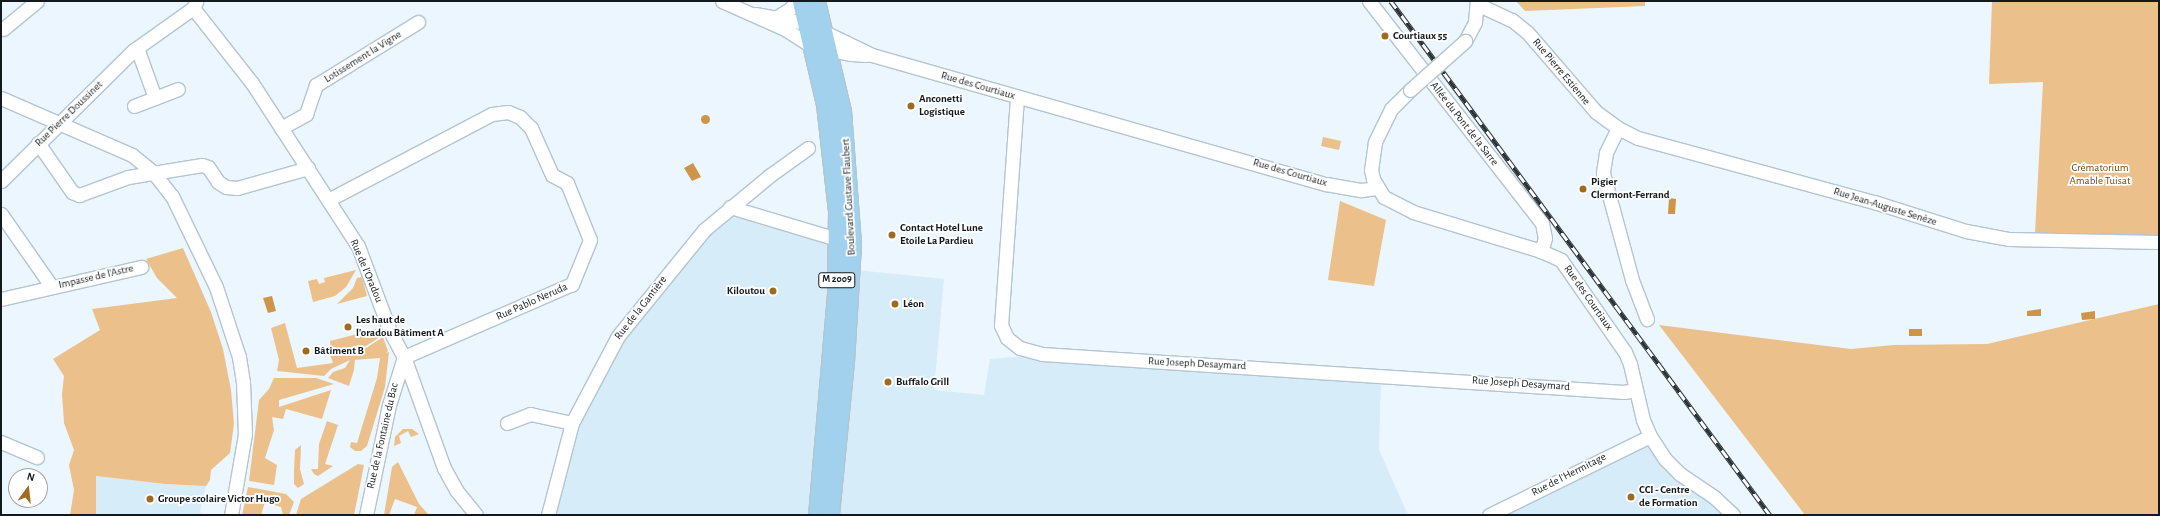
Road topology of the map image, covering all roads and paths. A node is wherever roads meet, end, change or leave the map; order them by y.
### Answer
1 (38, 1) edge
2 (722, 1) edge
3 (797, 1) edge
4 (801, 1) edge
5 (816, 1) edge
6 (1370, 1) edge
7 (1477, 2) edge
8 (195, 4) edge
9 (755, 14) junction
10 (777, 17) junction
11 (418, 22) dead end
12 (806, 23) junction
13 (3, 28) dead end
14 (824, 30) junction
15 (811, 46) junction
16 (138, 48) junction
17 (828, 50) junction
18 (851, 54) junction
19 (872, 55) junction
20 (834, 74) junction
21 (178, 89) dead end
22 (1017, 97) junction
23 (1, 98) edge
24 (155, 98) junction
25 (134, 106) dead end
26 (58, 122) junction
27 (281, 128) junction
28 (1618, 128) junction
29 (38, 143) junction
30 (808, 148) dead end
31 (308, 168) junction
32 (153, 172) junction
33 (1, 181) edge
34 (1378, 188) junction
35 (328, 200) junction
36 (730, 207) junction
37 (1, 214) edge
38 (837, 239) junction
39 (2159, 242) edge
40 (1541, 250) junction
41 (141, 267) dead end
42 (52, 287) junction
43 (1, 299) edge
44 (1647, 319) dead end
45 (404, 358) junction
46 (1634, 390) junction
47 (416, 393) junction
48 (392, 394) junction
49 (507, 423) dead end
50 (572, 423) junction
51 (1650, 436) junction
52 (1, 442) edge
53 (37, 457) dead end
54 (231, 515) edge
55 (366, 515) edge
56 (476, 515) edge
57 (548, 515) edge
58 (817, 515) edge
59 (830, 515) edge
60 (1489, 515) edge
61 (1733, 515) edge

1 - 13 street
2 - 9 street
3 - 10 street
4 - 12 main road, Boulevard Gustave Flaubert / M 2009
5 - 14 main road, Boulevard Gustave Flaubert / M 2009
6 - 40 street, Allée du Pont de la Sarre
7 - 28 street, Rue Pierre Estienne
7 - 34 street, bridge
8 - 16 street, Rue Pierre Doussinet
8 - 27 street, Rue de l'Oradou
9 - 10 street, Rue des Courtiaux
9 - 15 street
10 - 12 street, Rue des Courtiaux
11 - 27 street, Lotissement la Vigne
12 - 14 street, Rue des Courtiaux
12 - 15 main road, Boulevard Gustave Flaubert / M 2009
14 - 17 main road, Boulevard Gustave Flaubert / M 2009
14 - 19 street, Rue des Courtiaux
15 - 17 street
15 - 38 main road, Boulevard Gustave Flaubert / M 2009
16 - 24 street
16 - 26 street, Rue Pierre Doussinet
17 - 18 street
17 - 20 main road, Boulevard Gustave Flaubert / M 2009
18 - 19 street
18 - 20 street
19 - 22 street, Rue des Courtiaux
20 - 59 main road, Boulevard Gustave Flaubert / M 2009
21 - 24 street
22 - 34 street, Rue des Courtiaux
22 - 46 street, Rue Joseph Desaymard
23 - 26 street
24 - 25 street
26 - 29 street, Rue Pierre Doussinet
26 - 32 street
27 - 31 street, Rue de l'Oradou
28 - 39 street, Rue Jean-Auguste Senèze
28 - 44 street
29 - 32 street
29 - 33 street, Rue Pierre Doussinet
30 - 36 street, Rue de la Gantière
31 - 32 street
31 - 35 street, Rue de l'Oradou
32 - 54 street
34 - 40 street, Rue des Courtiaux
35 - 45 street, Rue de l'Oradou
35 - 45 street, Rue Pablo Neruda
36 - 38 street
36 - 50 street, Rue de la Gantière
37 - 42 street, Impasse de l'Astre
38 - 58 main road, Boulevard Gustave Flaubert / M 2009
40 - 46 street, Rue des Courtiaux
41 - 42 street, Impasse de l'Astre
42 - 43 street, Impasse de l'Astre
45 - 47 street, Rue de l'Oradou
45 - 48 street, Rue de la Fontaine du Bac
46 - 51 street, Rue des Courtiaux
47 - 48 street
47 - 56 street, Rue de l'Oradou
48 - 55 street, Rue de la Fontaine du Bac
49 - 50 street
50 - 57 street, Rue de la Gantière
51 - 60 street, Rue de l'Hermitage
51 - 61 street, Rue des Courtiaux
52 - 53 street

